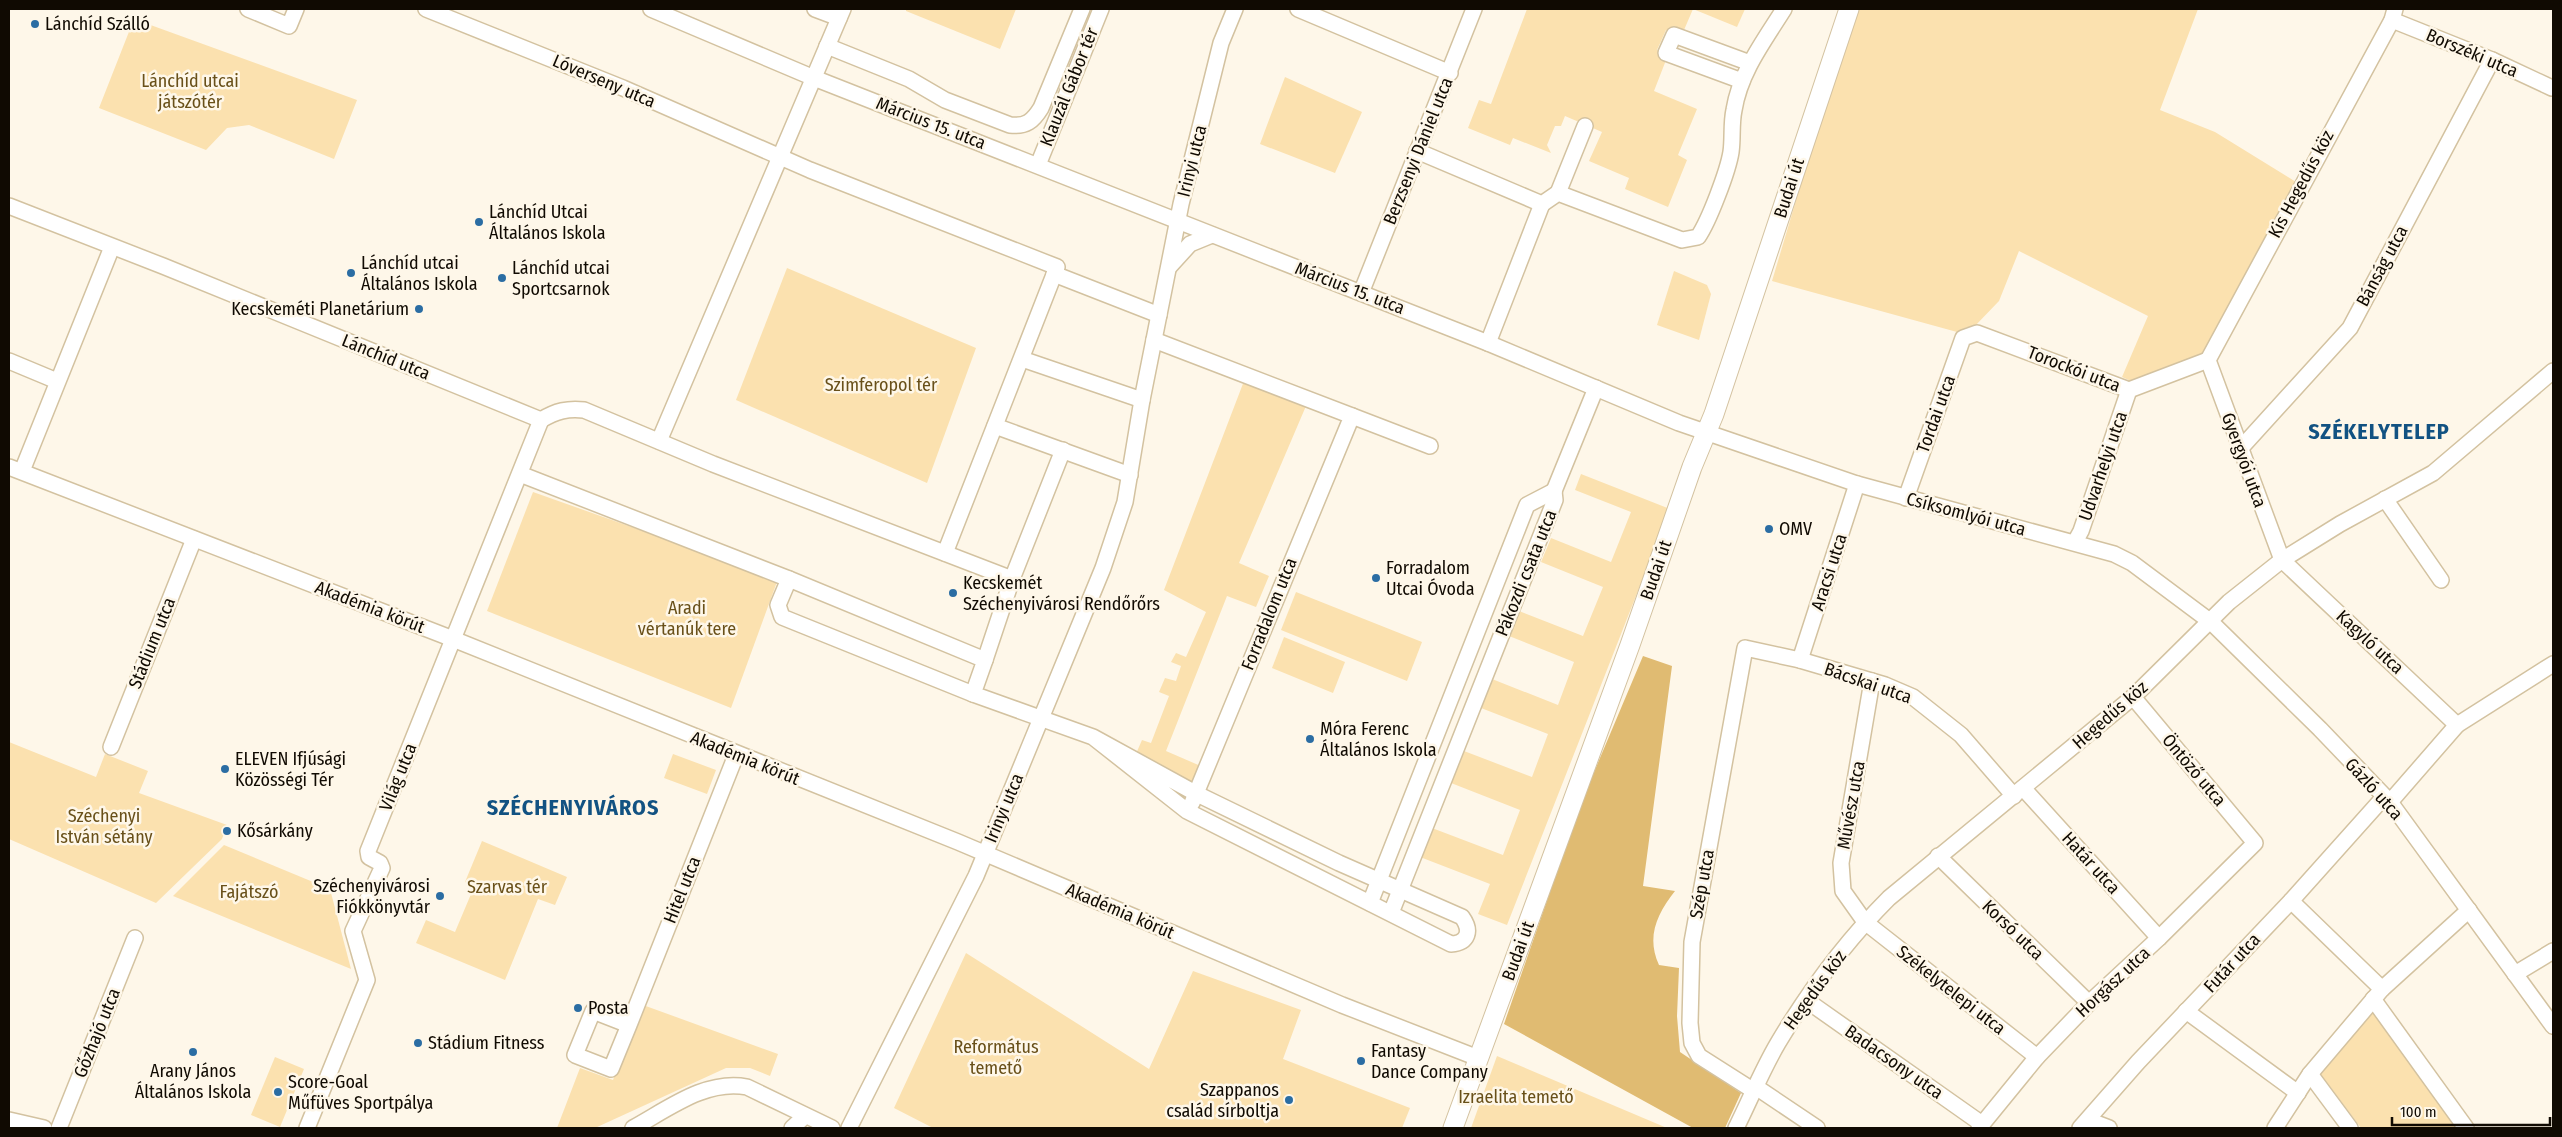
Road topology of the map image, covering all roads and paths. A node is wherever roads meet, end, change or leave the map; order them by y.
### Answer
1 (248, 9) edge
2 (296, 9) edge
3 (426, 9) edge
4 (651, 9) edge
5 (815, 9) edge
6 (1082, 9) edge
7 (1101, 9) edge
8 (1235, 9) edge
9 (1298, 9) edge
10 (1474, 9) edge
11 (1784, 9) edge
12 (1849, 9) edge
13 (841, 14) edge
14 (2393, 14) edge
15 (827, 46) junction
16 (2492, 60) junction
17 (1750, 63) junction
18 (1450, 73) junction
19 (814, 78) junction
20 (1742, 81) junction
21 (2552, 88) dead end
22 (1586, 126) dead end
23 (1417, 151) junction
24 (780, 158) junction
25 (1038, 165) junction
26 (1558, 194) junction
27 (1542, 204) junction
28 (9, 206) edge
29 (1178, 221) junction
30 (1212, 235) junction
31 (112, 247) junction
32 (1168, 267) junction
33 (1054, 274) junction
34 (1361, 292) junction
35 (1159, 315) junction
36 (1969, 334) joint
37 (1154, 340) junction
38 (1488, 343) junction
39 (1022, 359) junction
40 (2208, 360) junction
41 (9, 361) edge
42 (2553, 370) edge
43 (56, 381) junction
44 (1596, 388) junction
45 (2129, 390) junction
46 (1142, 400) junction
47 (1352, 416) junction
48 (541, 420) junction
49 (996, 426) junction
50 (1707, 432) junction
51 (659, 441) junction
52 (1430, 446) dead end
53 (2240, 449) junction
54 (1063, 450) junction
55 (15, 469) edge
56 (520, 474) junction
57 (1130, 475) junction
58 (1857, 484) junction
59 (1554, 491) junction
60 (1906, 498) junction
61 (2385, 499) junction
62 (194, 539) junction
63 (2075, 542) junction
64 (946, 553) junction
65 (2282, 560) junction
66 (789, 579) junction
67 (1012, 579) junction
68 (2441, 580) dead end
69 (2211, 622) junction
70 (453, 639) junction
71 (1745, 648) joint
72 (985, 660) junction
73 (1800, 660) junction
74 (2553, 664) edge
75 (1872, 681) junction
76 (973, 694) junction
77 (2133, 697) junction
78 (1041, 720) junction
79 (2457, 725) junction
80 (1093, 738) junction
81 (112, 747) dead end
82 (736, 755) junction
83 (2019, 792) junction
84 (1197, 794) junction
85 (2387, 800) junction
86 (1187, 811) junction
87 (2255, 843) joint
88 (985, 853) junction
89 (1938, 856) junction
90 (1379, 880) junction
91 (1400, 890) junction
92 (2291, 900) junction
93 (1370, 903) junction
94 (2469, 910) junction
95 (1391, 913) junction
96 (1865, 922) junction
97 (135, 938) dead end
98 (2159, 938) junction
99 (2553, 952) edge
100 (2515, 974) junction
101 (2377, 994) junction
102 (1806, 1000) junction
103 (2089, 1003) junction
104 (2186, 1011) junction
105 (628, 1025) dead end
106 (2553, 1026) edge
107 (2037, 1057) junction
108 (1478, 1058) junction
109 (2310, 1074) junction
110 (1755, 1089) junction
111 (2298, 1093) junction
112 (805, 1116) junction
113 (9, 1120) edge
114 (2084, 1124) edge
115 (1981, 1126) edge
116 (44, 1128) edge
117 (59, 1128) edge
118 (307, 1128) edge
119 (632, 1128) edge
120 (792, 1128) edge
121 (832, 1128) edge
122 (849, 1128) edge
123 (1453, 1128) edge
124 (1736, 1128) edge
125 (1817, 1128) edge
126 (2109, 1128) edge
127 (2275, 1128) edge
128 (2350, 1128) edge
129 (2466, 1128) edge

1 - 2 street
3 - 24 street, Lóverseny utca
4 - 19 street, Március 15. utca
5 - 13 street
6 - 15 street
7 - 25 street, Klauzál Gábor tér
8 - 29 street, Irinyi utca
9 - 18 street
10 - 18 street, Berzsenyi Dániel utca
11 - 17 street
12 - 50 main road, Budai út
13 - 15 street
14 - 16 street, Borszéki utca
14 - 40 street, Kis Hegedűs köz
15 - 19 street
16 - 21 street, Borszéki utca
16 - 53 street, Bánság utca
17 - 20 street
17 - 20 street
18 - 23 street, Berzsenyi Dániel utca
19 - 24 street
19 - 25 street, Március 15. utca
20 - 26 street
22 - 26 street
23 - 27 street
23 - 34 street, Berzsenyi Dániel utca
24 - 33 street
24 - 51 street
25 - 29 street, Március 15. utca
26 - 27 street
27 - 38 street
28 - 31 street, Lánchíd utca
29 - 30 street, Március 15. utca
29 - 32 street, Irinyi utca
30 - 32 street
30 - 34 street, Március 15. utca
31 - 43 street
31 - 48 street, Lánchíd utca
32 - 35 street, Irinyi utca
33 - 35 street
33 - 39 street
34 - 38 street, Március 15. utca
35 - 37 street, Irinyi utca
36 - 45 street, Torockói utca
36 - 60 street, Tordai utca
37 - 46 street, Irinyi utca
37 - 47 street
38 - 44 street, Március 15. utca
39 - 46 street
39 - 49 street
40 - 45 street, Torockói utca
40 - 53 street, Gyergyói utca
41 - 43 street
42 - 61 street, Hegedűs köz
43 - 55 street
44 - 50 street, Március 15. utca
44 - 59 street
45 - 63 street, Udvarhelyi utca
46 - 57 street, Irinyi utca
47 - 52 street
47 - 84 street, Forradalom utca
48 - 51 street
48 - 56 street, Világ utca
49 - 54 street
49 - 64 street
50 - 58 street, Csíksomlyói utca
50 - 108 main road, Budai út
51 - 64 street
53 - 65 street, Gyergyói utca
54 - 57 street
54 - 67 street
55 - 62 street, Akadémia körút
56 - 66 street
56 - 70 street, Világ utca
57 - 78 street, Irinyi utca
58 - 60 street, Csíksomlyói utca
58 - 73 street, Aracsi utca
59 - 90 street, Pákozdi csata utca
59 - 91 street, Pákozdi csata utca
60 - 63 street, Csíksomlyói utca
61 - 65 street, Hegedűs köz
61 - 68 street
62 - 70 street, Akadémia körút
62 - 81 street, Stádium utca
63 - 69 street, Csíksomlyói utca
64 - 67 street
65 - 69 street, Hegedűs köz
65 - 79 street, Kagyló utca
66 - 72 street
66 - 76 street
67 - 72 street
69 - 77 street, Hegedűs köz
69 - 85 street, Gázló utca
70 - 82 street, Akadémia körút
70 - 118 street, Világ utca
71 - 73 street, Bácskai utca
71 - 110 street, Szép utca
72 - 76 street
73 - 75 street, Bácskai utca
74 - 79 street, Futár utca
75 - 83 street, Bácskai utca
75 - 96 street, Művész utca
76 - 78 street
77 - 83 street, Hegedűs köz
77 - 87 street, Öntöző utca
78 - 80 street
78 - 88 street, Irinyi utca
79 - 85 street, Futár utca
80 - 84 street
80 - 86 street
82 - 88 street, Akadémia körút
82 - 105 street, Hitel utca
83 - 89 street, Hegedűs köz
83 - 98 street, Határ utca
84 - 86 street, Forradalom utca
84 - 90 street
85 - 92 street, Futár utca
85 - 94 street, Gázló utca
86 - 93 street
87 - 98 street, Horgász utca
88 - 108 street, Akadémia körút
88 - 122 street, Irinyi utca
89 - 96 street, Hegedűs köz
89 - 103 street, Korsó utca
90 - 91 street
90 - 93 street, Pákozdi csata utca
91 - 95 street, Pákozdi csata utca
91 - 95 street
92 - 101 street
92 - 104 street, Futár utca
93 - 95 street
94 - 100 street, Gázló utca
94 - 101 street
96 - 102 street, Hegedűs köz
96 - 107 street, Székelytelepi utca
97 - 117 street, Gőzhajó utca
98 - 103 street, Horgász utca
99 - 100 street
100 - 106 street, Gázló utca
101 - 109 street
101 - 129 street
102 - 110 street, Hegedűs köz
102 - 115 street, Badacsony utca
103 - 107 street, Horgász utca
104 - 111 street
104 - 114 street, Futár utca
107 - 115 street, Horgász utca
108 - 123 main road, Budai út
109 - 111 street
109 - 128 street
110 - 124 street, Hegedűs köz
110 - 125 street, Szép utca
111 - 127 street
112 - 119 street
112 - 120 street
112 - 121 street
113 - 116 street
114 - 126 street

